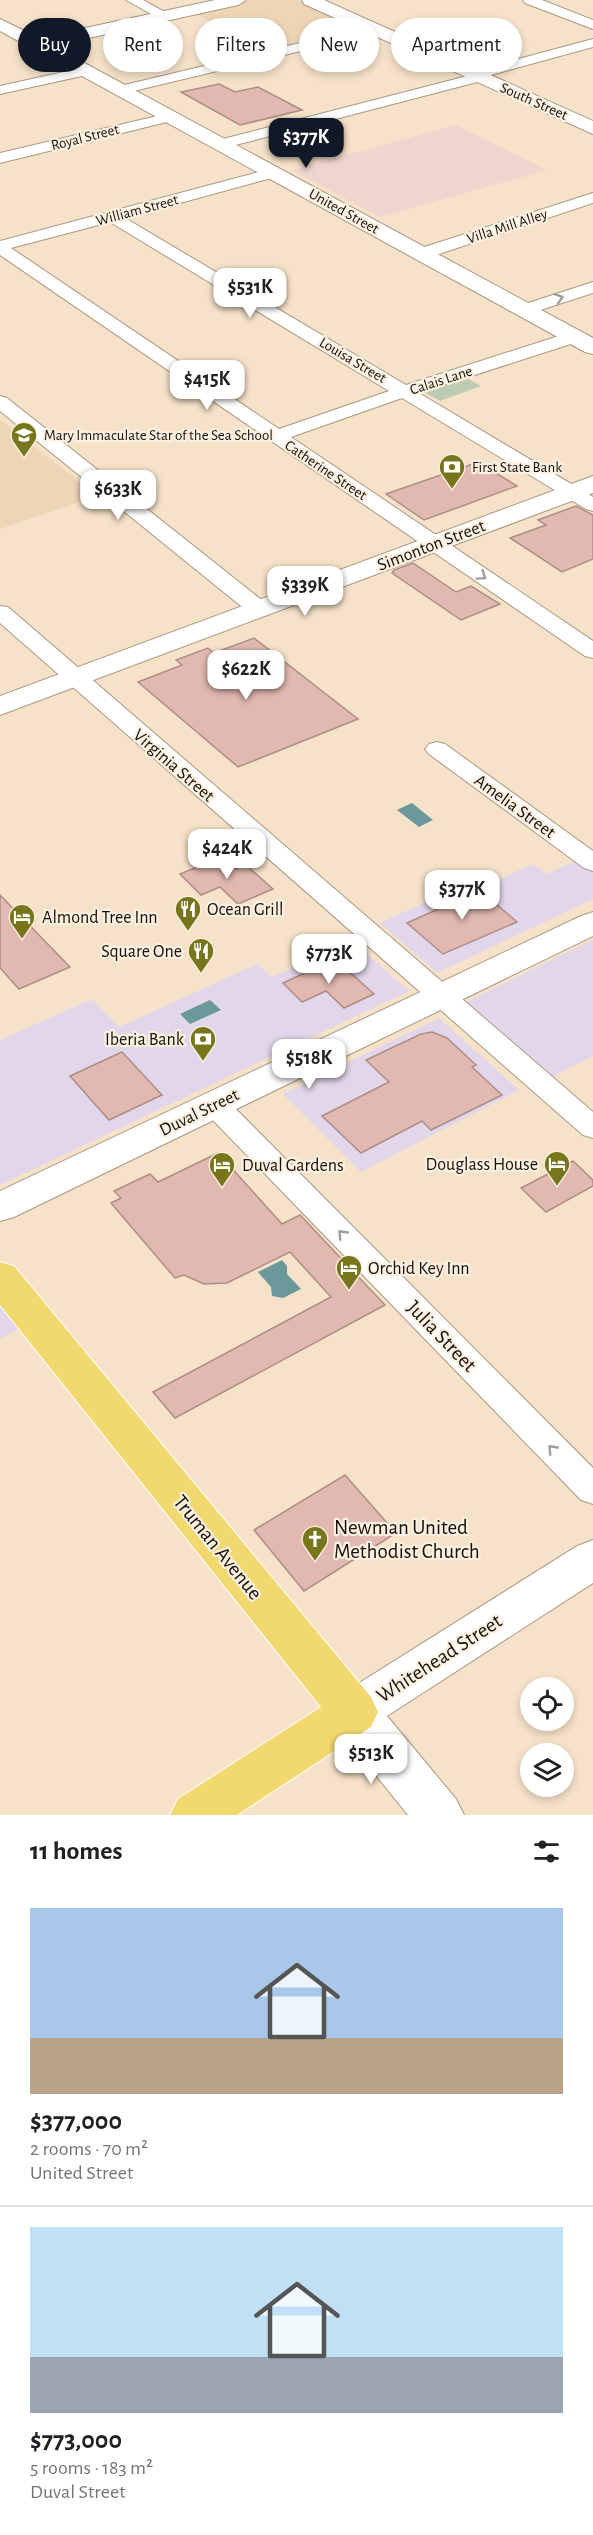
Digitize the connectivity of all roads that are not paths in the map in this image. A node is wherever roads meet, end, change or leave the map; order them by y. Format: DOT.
graph roads {
  1 [pos="133,0"];
  2 [pos="238,0"];
  3 [pos="310,0"];
  4 [pos="530,0"];
  5 [pos="165,16"];
  6 [pos="350,18"];
  7 [pos="0,24"];
  8 [pos="593,26"];
  9 [pos="379,31"];
  10 [pos="91,32"];
  11 [pos="18,34"];
  12 [pos="593,43"];
  13 [pos="299,47"];
  14 [pos="81,72"];
  15 [pos="88,72"];
  16 [pos="480,78"];
  17 [pos="0,90"];
  18 [pos="121,90"];
  19 [pos="170,117"];
  20 [pos="593,128"];
  21 [pos="220,144"];
  22 [pos="0,158"];
  23 [pos="274,173"];
  24 [pos="593,198"];
  25 [pos="113,216"];
  26 [pos="0,247"];
  27 [pos="421,254"];
  28 [pos="593,287"];
  29 [pos="525,310"];
  30 [pos="574,338"];
  31 [pos="593,347"];
  32 [pos="406,391"];
  33 [pos="0,402"];
  34 [pos="276,436"];
  35 [pos="586,493"];
  36 [pos="434,543"];
  37 [pos="260,610"];
  38 [pos="0,612"];
  39 [pos="593,651"];
  40 [pos="74,677"];
  41 [pos="0,706"];
  42 [pos="438,748"];
  43 [pos="593,863"];
  44 [pos="593,923"];
  45 [pos="441,997"];
  46 [pos="215,1105"];
  47 [pos="593,1128"];
  48 [pos="0,1207"];
  49 [pos="0,1277"];
  50 [pos="593,1490"];
  51 [pos="593,1559"];
  52 [pos="354,1712"];
  53 [pos="195,1815"];
  54 [pos="439,1815"];
  1 -- 5 [label="street"];
  2 -- 5 [label="street"];
  3 -- 6 [label="street, South Street"];
  4 -- 8 [label="street"];
  5 -- 10 [label="street"];
  7 -- 11 [label="street, United Street"];
  9 -- 16 [label="street, South Street"];
  12 -- 16 [label="street"];
  13 -- 18 [label="street"];
  14 -- 17 [label="street"];
  15 -- 18 [label="street, United Street"];
  16 -- 20 [label="street, South Street"];
  16 -- 21 [label="street"];
  18 -- 19 [label="street, United Street"];
  19 -- 21 [label="street, United Street"];
  19 -- 22 [label="street, Royal Street"];
  21 -- 23 [label="street, United Street"];
  23 -- 25 [label="street, William Street"];
  23 -- 27 [label="street, United Street"];
  24 -- 27 [label="street, Villa Mill Alley"];
  25 -- 26 [label="street, William Street"];
  25 -- 32 [label="street, Louisa Street"];
  26 -- 34 [label="street, Catherine Street"];
  27 -- 29 [label="street, United Street"];
  29 -- 28 [label="street, one-way"];
  29 -- 30 [label="street, United Street"];
  30 -- 31 [label="street, United Street"];
  30 -- 32 [label="street, Calais Lane"];
  32 -- 34 [label="street, Calais Lane"];
  32 -- 35 [label="street, Louisa Street"];
  33 -- 37 [label="street"];
  34 -- 36 [label="street, Catherine Street"];
  35 -- 36 [label="street, Simonton Street"];
  36 -- 37 [label="street, Simonton Street"];
  36 -- 39 [label="street, Catherine Street, one-way"];
  37 -- 40 [label="street, Simonton Street"];
  38 -- 40 [label="street, Virginia Street"];
  40 -- 41 [label="street, Simonton Street"];
  40 -- 45 [label="street, Virginia Street"];
  42 -- 43 [label="street, Amelia Street"];
  44 -- 45 [label="street, Duval Street"];
  45 -- 46 [label="street, Duval Street"];
  45 -- 47 [label="street, Virginia Street"];
  46 -- 48 [label="street, Duval Street"];
  50 -- 46 [label="street, Julia Street, one-way"];
  49 -- 52 [label="main road, Truman Avenue"];
  51 -- 52 [label="street, Whitehead Street"];
  52 -- 53 [label="main road, Whitehead Street"];
  52 -- 54 [label="street, Truman Avenue"];
}
